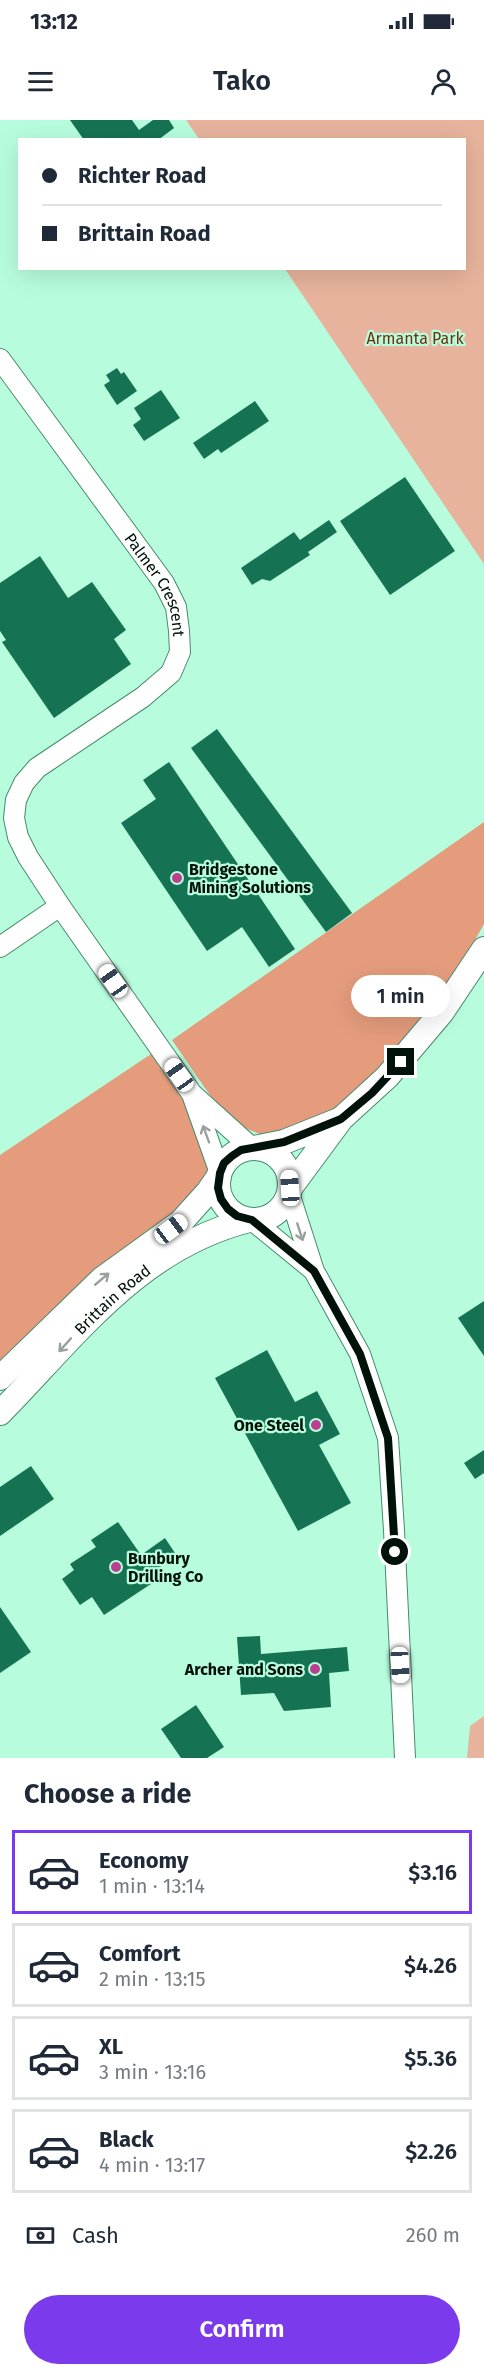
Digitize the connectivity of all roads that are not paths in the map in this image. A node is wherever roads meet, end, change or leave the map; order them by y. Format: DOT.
graph roads {
  1 [pos="0,359"];
  2 [pos="60,906"];
  3 [pos="0,947"];
  4 [pos="484,949"];
  5 [pos="192,1094"];
  6 [pos="341,1119"];
  7 [pos="253,1148"];
  8 [pos="219,1174"];
  9 [pos="289,1190"];
  10 [pos="250,1220"];
  11 [pos="314,1271"];
  12 [pos="0,1378"];
  13 [pos="0,1413"];
  14 [pos="405,1758"];
  1 -- 2 [label="street, Palmer Crescent"];
  2 -- 3 [label="street"];
  2 -- 5 [label="street, Palmer Crescent"];
  4 -- 6 [label="main road"];
  5 -- 7 [label="street"];
  8 -- 5 [label="street, one-way"];
  6 -- 7 [label="main road"];
  6 -- 9 [label="main road"];
  7 -- 8 [label="main road"];
  7 -- 9 [label="main road"];
  8 -- 10 [label="main road"];
  12 -- 8 [label="main road, Brittain Road, one-way"];
  9 -- 10 [label="main road"];
  9 -- 11 [label="street, one-way"];
  10 -- 11 [label="street"];
  10 -- 13 [label="main road, Brittain Road, one-way"];
  11 -- 14 [label="street"];
}
